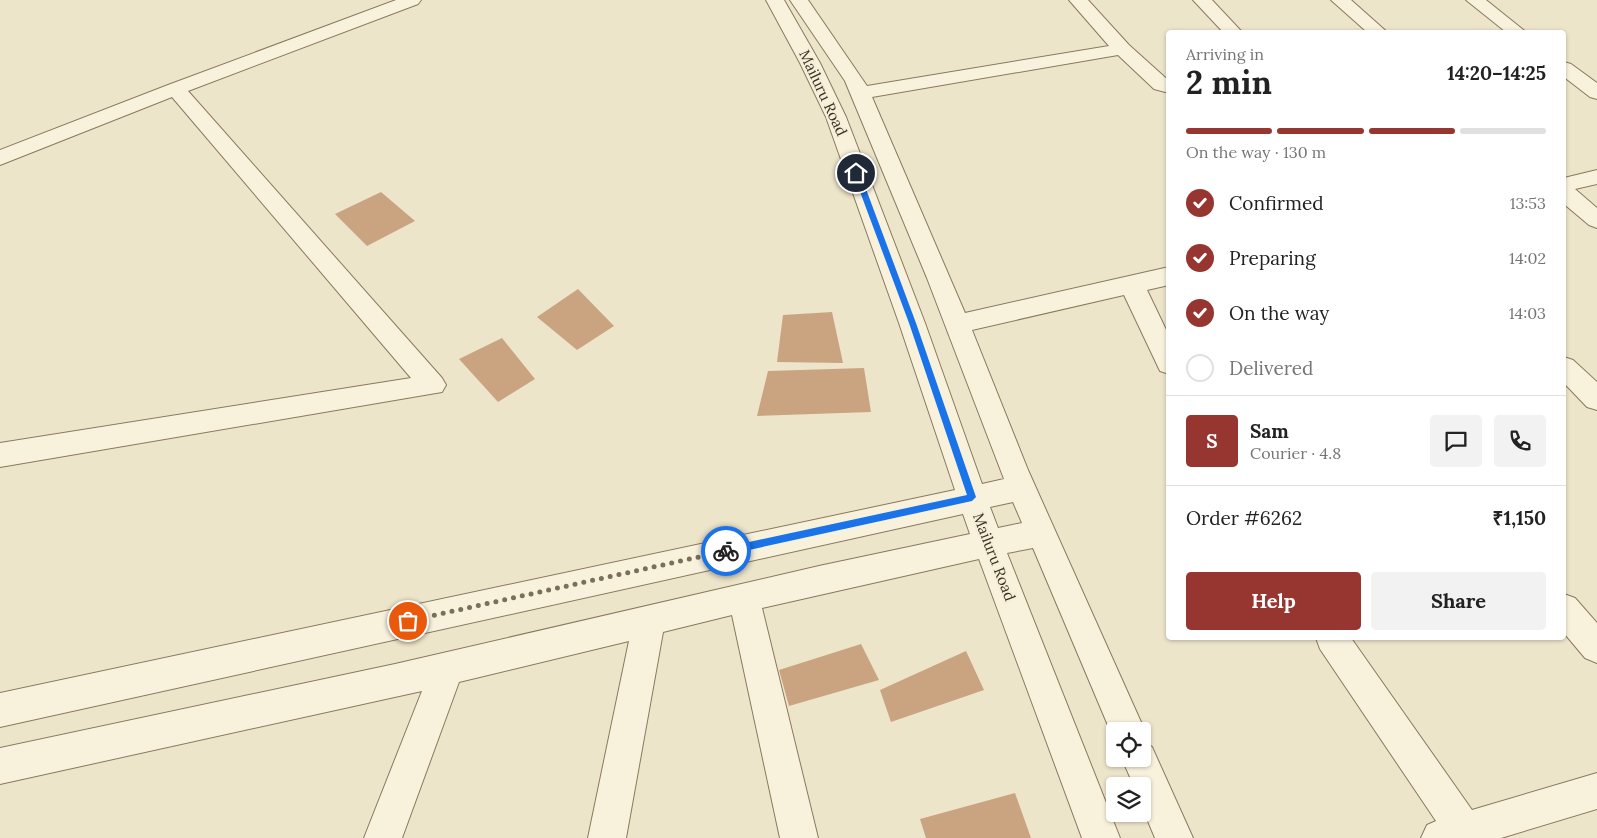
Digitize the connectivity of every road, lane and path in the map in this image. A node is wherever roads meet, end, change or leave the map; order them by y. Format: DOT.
graph roads {
  1 [pos="412,0"];
  2 [pos="775,0"];
  3 [pos="799,0"];
  4 [pos="1078,0"];
  5 [pos="1202,0"];
  6 [pos="1340,0"];
  7 [pos="1474,0"];
  8 [pos="1231,30"];
  9 [pos="1376,30"];
  10 [pos="1514,30"];
  11 [pos="1122,49"];
  12 [pos="1566,70"];
  13 [pos="1166,86"];
  14 [pos="174,89"];
  15 [pos="860,93"];
  16 [pos="1597,93"];
  17 [pos="0,158"];
  18 [pos="1597,177"];
  19 [pos="1566,185"];
  20 [pos="1566,194"];
  21 [pos="1597,220"];
  22 [pos="1166,277"];
  23 [pos="1132,285"];
  24 [pos="957,324"];
  25 [pos="1166,358"];
  26 [pos="1566,369"];
  27 [pos="1597,399"];
  28 [pos="0,455"];
  29 [pos="1022,488"];
  30 [pos="972,497"];
  31 [pos="1041,533"];
  32 [pos="988,543"];
  33 [pos="744,598"];
  34 [pos="1566,611"];
  35 [pos="649,621"];
  36 [pos="1333,640"];
  37 [pos="1597,647"];
  38 [pos="447,669"];
  39 [pos="0,710"];
  40 [pos="1124,722"];
  41 [pos="0,766"];
  42 [pos="1143,767"];
  43 [pos="1597,791"];
  44 [pos="1458,836"];
  45 [pos="383,838"];
  46 [pos="607,838"];
  47 [pos="799,838"];
  48 [pos="1101,838"];
  49 [pos="1174,838"];
  1 -- 14 [label="street"];
  2 -- 30 [label="street, Mailuru Road"];
  3 -- 15 [label="street"];
  4 -- 11 [label="street"];
  5 -- 8 [label="street"];
  6 -- 9 [label="street"];
  7 -- 10 [label="street"];
  11 -- 13 [label="street"];
  11 -- 15 [label="street"];
  12 -- 16 [label="street"];
  14 -- 17 [label="street"];
  14 -- 28 [label="street"];
  15 -- 24 [label="street"];
  18 -- 19 [label="street"];
  20 -- 21 [label="street"];
  22 -- 23 [label="street"];
  23 -- 24 [label="street"];
  23 -- 25 [label="street"];
  24 -- 29 [label="street"];
  26 -- 27 [label="street"];
  29 -- 30 [label="street"];
  29 -- 31 [label="street"];
  30 -- 32 [label="street, Mailuru Road"];
  30 -- 39 [label="street"];
  31 -- 32 [label="street"];
  31 -- 40 [label="street"];
  32 -- 33 [label="street"];
  32 -- 48 [label="street, Mailuru Road"];
  33 -- 35 [label="street"];
  33 -- 47 [label="street"];
  34 -- 37 [label="street"];
  35 -- 38 [label="street"];
  35 -- 46 [label="street"];
  36 -- 44 [label="street"];
  38 -- 41 [label="street"];
  38 -- 45 [label="street"];
  42 -- 49 [label="street"];
  43 -- 44 [label="street"];
}
